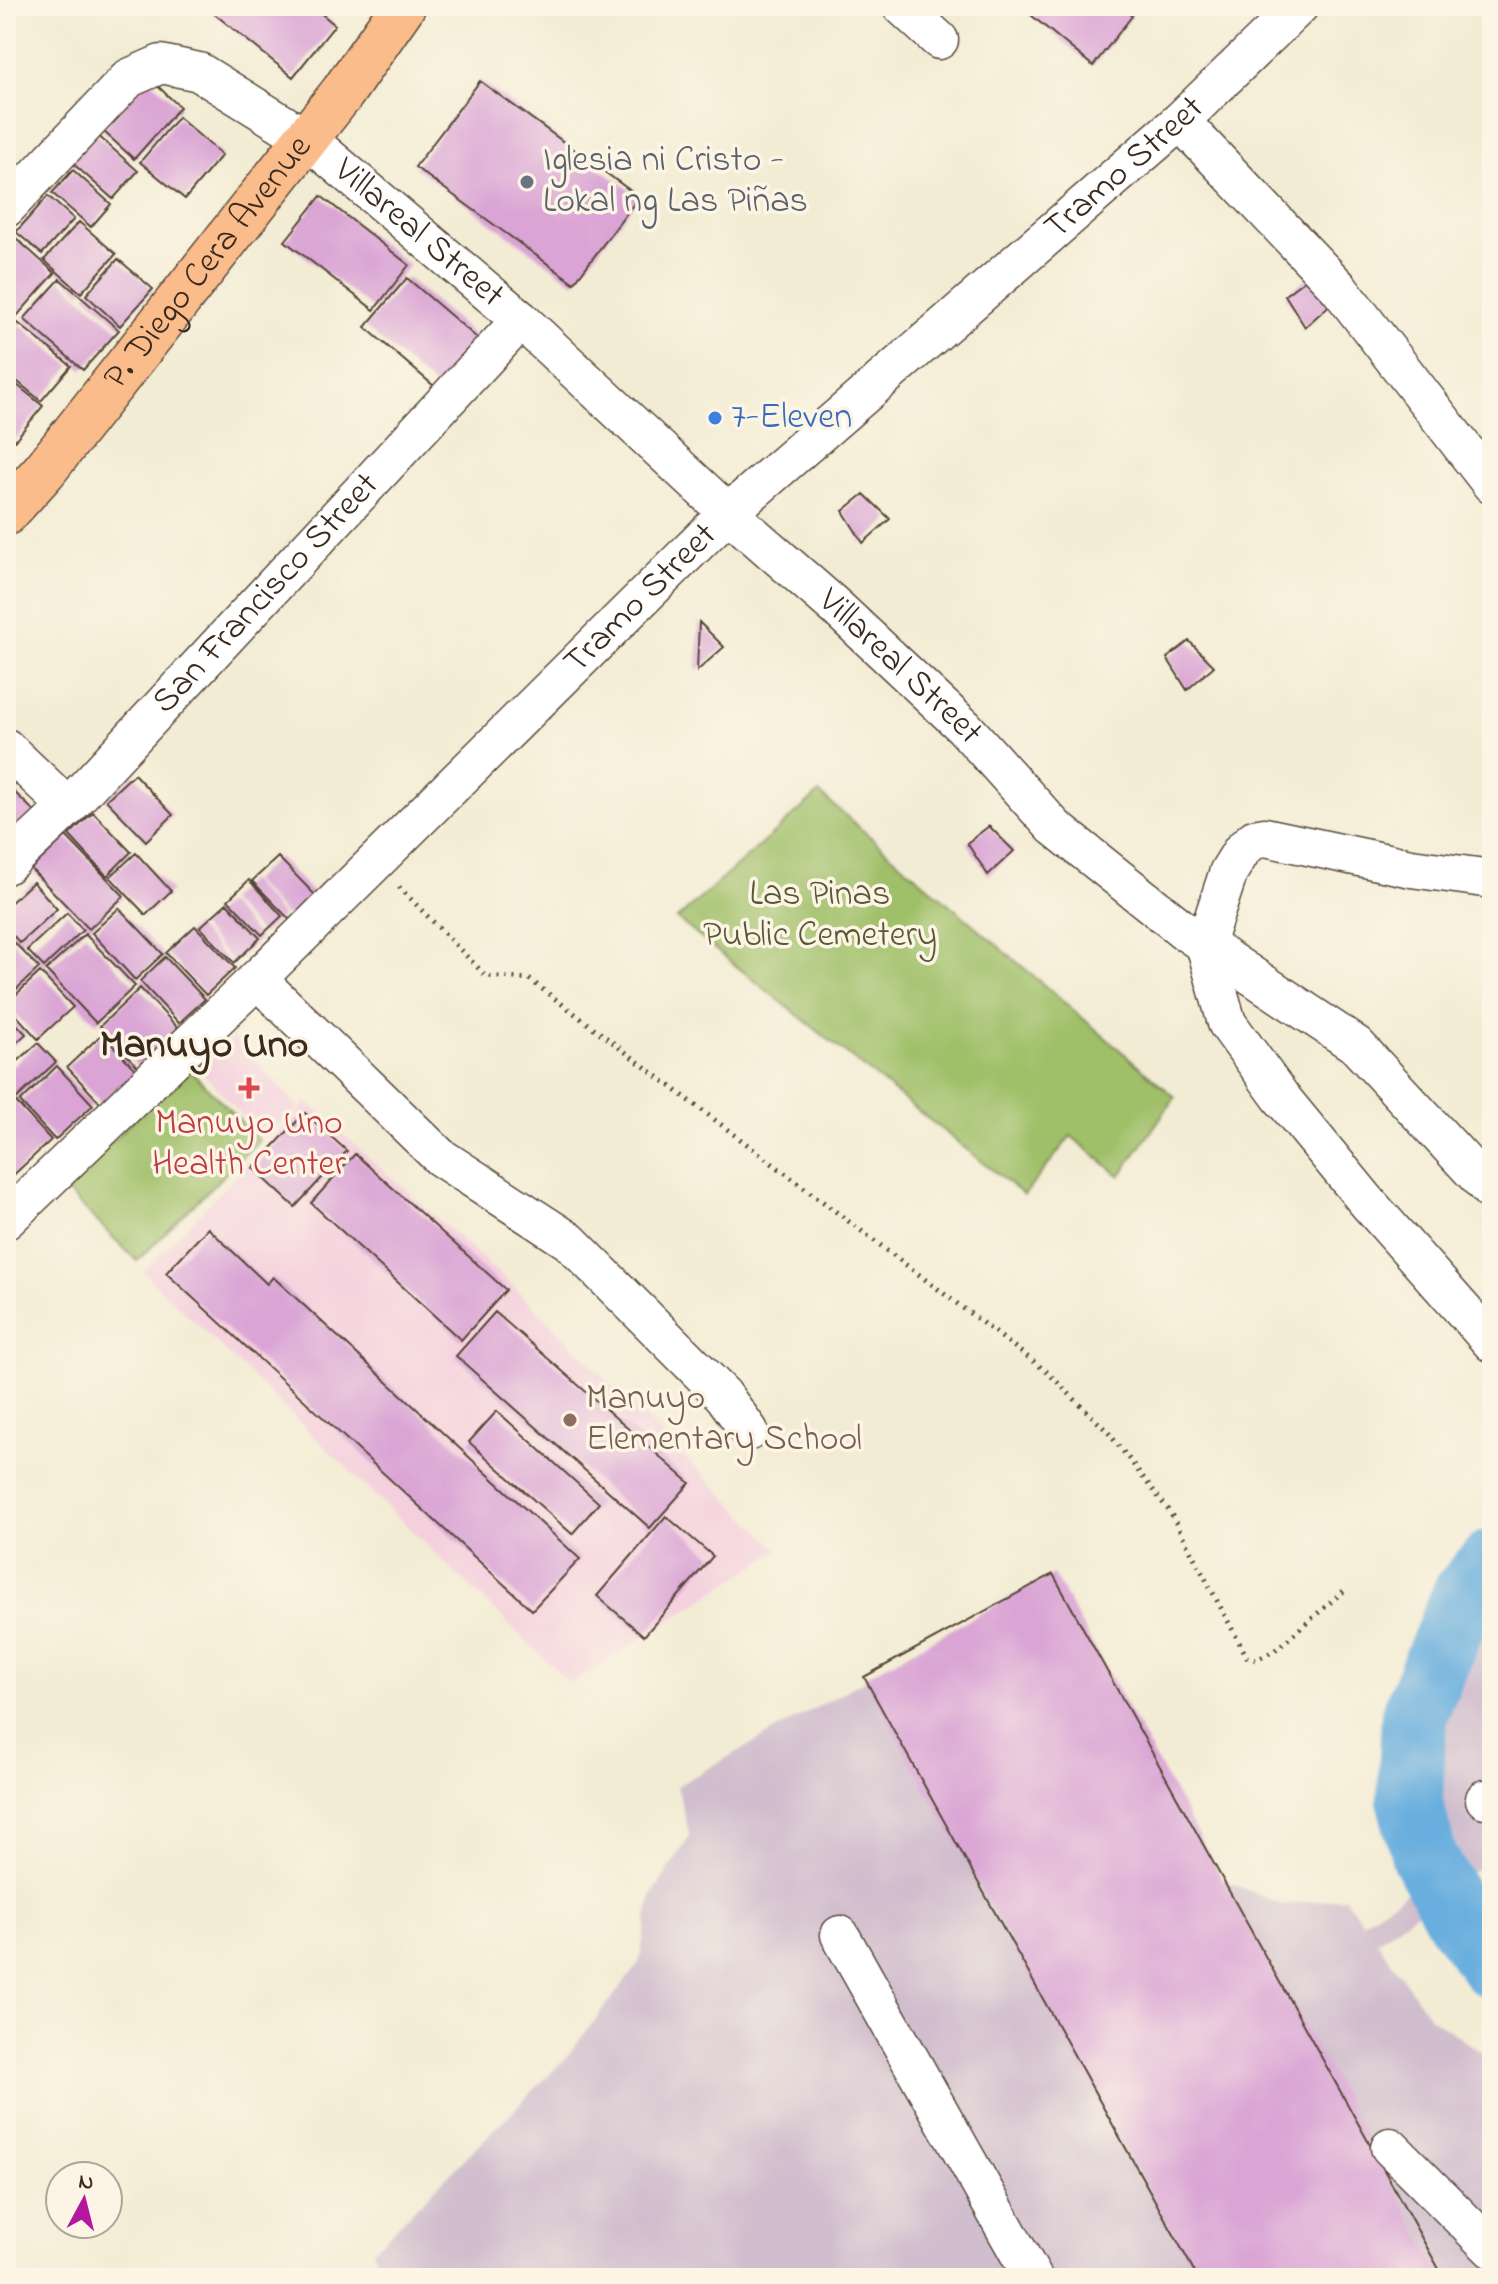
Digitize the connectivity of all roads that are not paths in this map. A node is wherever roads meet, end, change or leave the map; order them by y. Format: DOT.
graph roads {
  1 [pos="403,6"];
  2 [pos="902,6"];
  3 [pos="1299,6"];
  4 [pos="939,40"];
  5 [pos="1180,121"];
  6 [pos="307,139"];
  7 [pos="6,208"];
  8 [pos="521,320"];
  9 [pos="1492,485"];
  10 [pos="6,513"];
  11 [pos="728,513"];
  12 [pos="6,748"];
  13 [pos="68,807"];
  14 [pos="6,865"];
  15 [pos="1492,879"];
  16 [pos="1205,944"];
  17 [pos="257,979"];
  18 [pos="1492,1192"];
  19 [pos="6,1220"];
  20 [pos="1492,1343"];
  21 [pos="749,1431"];
  22 [pos="840,1935"];
  23 [pos="1390,2147"];
  24 [pos="1492,2249"];
  25 [pos="1033,2278"];
  1 -- 6 [label="main road, P. Diego Cera Avenue"];
  2 -- 4 [label="street"];
  3 -- 5 [label="street, Tramo Street"];
  5 -- 9 [label="street"];
  5 -- 11 [label="street, Tramo Street"];
  6 -- 7 [label="street, Villareal Street"];
  6 -- 8 [label="street, Villareal Street"];
  6 -- 10 [label="main road, P. Diego Cera Avenue"];
  8 -- 11 [label="street, Villareal Street"];
  8 -- 13 [label="street, San Francisco Street"];
  11 -- 16 [label="street, Villareal Street"];
  11 -- 17 [label="street, Tramo Street"];
  12 -- 13 [label="street"];
  13 -- 14 [label="street, San Francisco Street"];
  15 -- 16 [label="street"];
  16 -- 18 [label="street, Villareal Street"];
  16 -- 20 [label="street"];
  17 -- 19 [label="street, Tramo Street"];
  17 -- 21 [label="street"];
  22 -- 25 [label="street"];
  23 -- 24 [label="street"];
}
